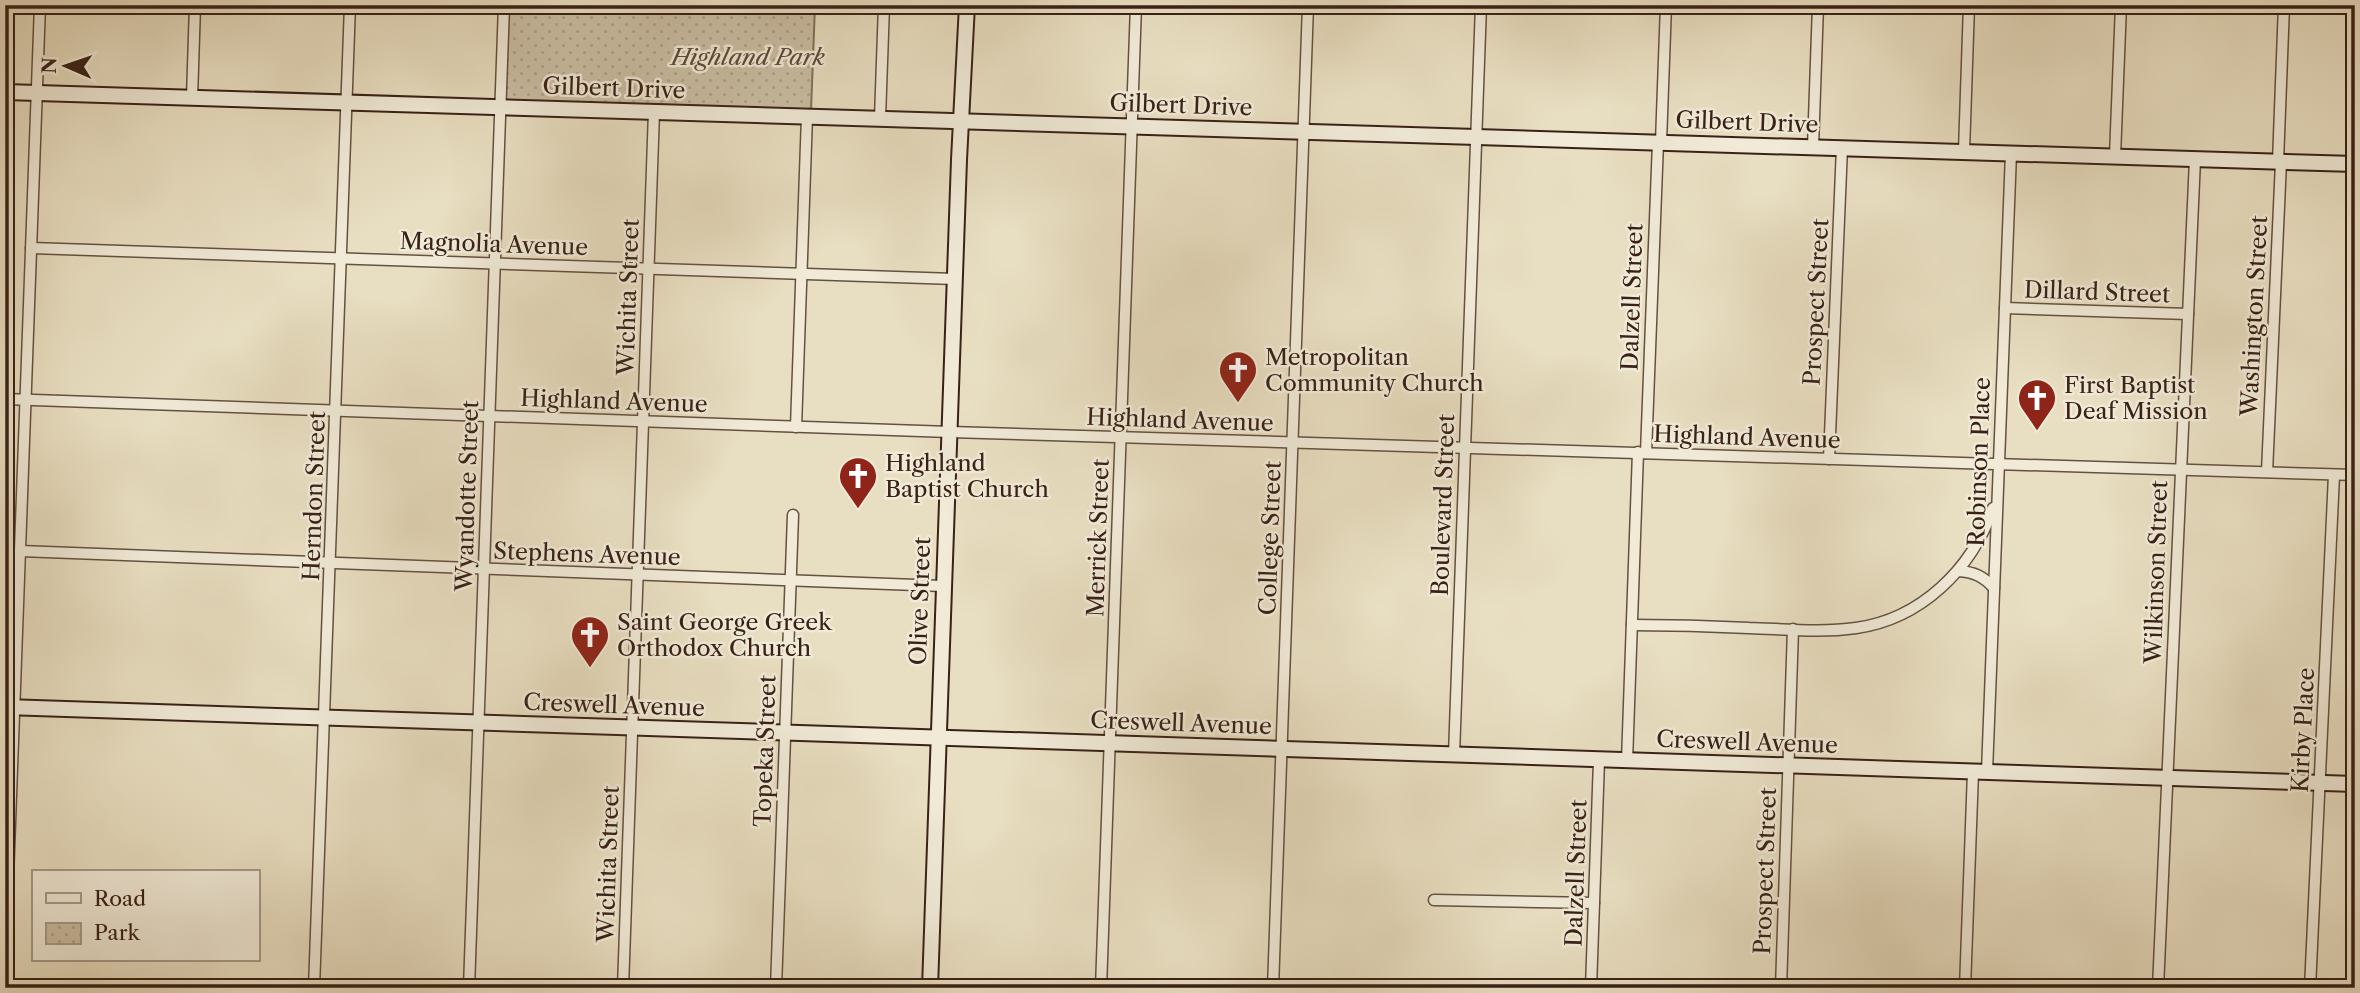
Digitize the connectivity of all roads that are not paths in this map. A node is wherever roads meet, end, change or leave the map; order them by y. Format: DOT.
graph roads {
  1 [pos="40,5"];
  2 [pos="195,5"];
  3 [pos="350,5"];
  4 [pos="503,5"];
  5 [pos="884,5"];
  6 [pos="967,5"];
  7 [pos="1136,5"];
  8 [pos="1308,5"];
  9 [pos="1480,5"];
  10 [pos="1666,5"];
  11 [pos="1818,5"];
  12 [pos="1969,5"];
  13 [pos="2121,5"];
  14 [pos="2284,5"];
  15 [pos="5,92"];
  16 [pos="37,93"];
  17 [pos="192,98"];
  18 [pos="347,102"];
  19 [pos="500,107"];
  20 [pos="654,112"];
  21 [pos="807,116"];
  22 [pos="880,118"];
  23 [pos="962,121"];
  24 [pos="1132,126"];
  25 [pos="1303,131"];
  26 [pos="1476,137"];
  27 [pos="1659,142"];
  28 [pos="1813,147"];
  29 [pos="1842,148"];
  30 [pos="1964,151"];
  31 [pos="2011,153"];
  32 [pos="2115,156"];
  33 [pos="2195,159"];
  34 [pos="2279,162"];
  35 [pos="2355,164"];
  36 [pos="32,248"];
  37 [pos="341,258"];
  38 [pos="494,263"];
  39 [pos="648,269"];
  40 [pos="802,273"];
  41 [pos="955,279"];
  42 [pos="2005,308"];
  43 [pos="2188,314"];
  44 [pos="5,399"];
  45 [pos="26,400"];
  46 [pos="336,411"];
  47 [pos="489,416"];
  48 [pos="643,422"];
  49 [pos="796,427"];
  50 [pos="950,432"];
  51 [pos="1121,438"];
  52 [pos="1293,442"];
  53 [pos="1464,447"];
  54 [pos="1642,453"];
  55 [pos="1829,459"];
  56 [pos="1999,464"];
  57 [pos="2180,470"];
  58 [pos="2267,472"];
  59 [pos="2334,475"];
  60 [pos="2355,475"];
  61 [pos="1997,496"];
  62 [pos="793,516"];
  63 [pos="20,551"];
  64 [pos="331,562"];
  65 [pos="484,570"];
  66 [pos="1958,571"];
  67 [pos="637,576"];
  68 [pos="791,581"];
  69 [pos="943,586"];
  70 [pos="1994,587"];
  71 [pos="1632,625"];
  72 [pos="1793,629"];
  73 [pos="10,707"];
  74 [pos="324,718"];
  75 [pos="479,723"];
  76 [pos="632,728"];
  77 [pos="785,734"];
  78 [pos="939,738"];
  79 [pos="1110,743"];
  80 [pos="1282,749"];
  81 [pos="1454,755"];
  82 [pos="1599,760"];
  83 [pos="1627,761"];
  84 [pos="1788,766"];
  85 [pos="1980,772"];
  86 [pos="2167,779"];
  87 [pos="2319,783"];
  88 [pos="2355,784"];
  89 [pos="1434,900"];
  90 [pos="1594,903"];
  91 [pos="5,959"];
  92 [pos="314,988"];
  93 [pos="470,988"];
  94 [pos="623,988"];
  95 [pos="776,988"];
  96 [pos="930,988"];
  97 [pos="1101,988"];
  98 [pos="1273,988"];
  99 [pos="1591,988"];
  100 [pos="1781,988"];
  101 [pos="1965,988"];
  102 [pos="2158,988"];
  103 [pos="2311,988"];
  1 -- 16 [label="street"];
  2 -- 17 [label="street"];
  3 -- 18 [label="street, Herndon Street"];
  4 -- 19 [label="street, Wyandotte Street"];
  5 -- 22 [label="street"];
  6 -- 23 [label="street, Olive Street"];
  7 -- 24 [label="street, Merrick Street"];
  8 -- 25 [label="street, College Street"];
  9 -- 26 [label="street, Boulevard Street"];
  10 -- 27 [label="street, Dalzell Street"];
  11 -- 28 [label="street"];
  12 -- 30 [label="street"];
  13 -- 32 [label="street"];
  14 -- 34 [label="street, Washington Street"];
  15 -- 16 [label="street, Gilbert Drive"];
  16 -- 17 [label="street, Gilbert Drive"];
  16 -- 36 [label="street"];
  17 -- 18 [label="street, Gilbert Drive"];
  18 -- 19 [label="street, Gilbert Drive"];
  18 -- 37 [label="street, Herndon Street"];
  19 -- 20 [label="street, Gilbert Drive"];
  19 -- 38 [label="street, Wyandotte Street"];
  20 -- 21 [label="street, Gilbert Drive"];
  20 -- 39 [label="street, Wichita Street"];
  21 -- 22 [label="street, Gilbert Drive"];
  21 -- 40 [label="street"];
  22 -- 23 [label="street, Gilbert Drive"];
  23 -- 24 [label="street, Gilbert Drive"];
  23 -- 41 [label="street, Olive Street"];
  24 -- 25 [label="street, Gilbert Drive"];
  24 -- 51 [label="street, Merrick Street"];
  25 -- 26 [label="street, Gilbert Drive"];
  25 -- 52 [label="street, College Street"];
  26 -- 27 [label="street, Gilbert Drive"];
  26 -- 53 [label="street, Boulevard Street"];
  27 -- 28 [label="street, Gilbert Drive"];
  27 -- 54 [label="street, Dalzell Street"];
  28 -- 29 [label="street, Gilbert Drive"];
  29 -- 30 [label="street, Gilbert Drive"];
  29 -- 55 [label="street, Prospect Street"];
  30 -- 31 [label="street, Gilbert Drive"];
  31 -- 32 [label="street, Gilbert Drive"];
  31 -- 42 [label="street, Robinson Place"];
  32 -- 33 [label="street, Gilbert Drive"];
  33 -- 34 [label="street, Gilbert Drive"];
  33 -- 43 [label="street, Wilkinson Street"];
  34 -- 35 [label="street, Gilbert Drive"];
  34 -- 58 [label="street, Washington Street"];
  36 -- 37 [label="street, Magnolia Avenue"];
  36 -- 45 [label="street"];
  37 -- 38 [label="street, Magnolia Avenue"];
  37 -- 46 [label="street, Herndon Street"];
  38 -- 39 [label="street, Magnolia Avenue"];
  38 -- 47 [label="street, Wyandotte Street"];
  39 -- 40 [label="street, Magnolia Avenue"];
  39 -- 48 [label="street, Wichita Street"];
  40 -- 41 [label="street, Magnolia Avenue"];
  40 -- 49 [label="street"];
  41 -- 50 [label="street, Olive Street"];
  42 -- 43 [label="street, Dillard Street"];
  42 -- 56 [label="street, Robinson Place"];
  43 -- 57 [label="street, Wilkinson Street"];
  44 -- 45 [label="street, Highland Avenue"];
  45 -- 46 [label="street, Highland Avenue"];
  45 -- 63 [label="street"];
  46 -- 47 [label="street, Highland Avenue"];
  46 -- 64 [label="street, Herndon Street"];
  47 -- 48 [label="street, Highland Avenue"];
  47 -- 65 [label="street, Wyandotte Street"];
  48 -- 49 [label="street, Highland Avenue"];
  48 -- 67 [label="street, Wichita Street"];
  49 -- 50 [label="street, Highland Avenue"];
  50 -- 51 [label="street, Highland Avenue"];
  50 -- 69 [label="street, Olive Street"];
  51 -- 52 [label="street, Highland Avenue"];
  51 -- 79 [label="street, Merrick Street"];
  52 -- 53 [label="street, Highland Avenue"];
  52 -- 80 [label="street, College Street"];
  53 -- 54 [label="street, Highland Avenue"];
  53 -- 81 [label="street, Boulevard Street"];
  54 -- 55 [label="street, Highland Avenue"];
  54 -- 71 [label="street, Dalzell Street"];
  55 -- 56 [label="street, Highland Avenue"];
  56 -- 57 [label="street, Highland Avenue"];
  56 -- 61 [label="street, Robinson Place"];
  57 -- 58 [label="street, Highland Avenue"];
  57 -- 86 [label="street, Wilkinson Street"];
  58 -- 59 [label="street, Highland Avenue"];
  59 -- 60 [label="street, Highland Avenue"];
  59 -- 87 [label="street, Kirby Place"];
  61 -- 66 [label="street"];
  61 -- 70 [label="street, Robinson Place"];
  62 -- 68 [label="street, Topeka Street"];
  63 -- 64 [label="street, Stephens Avenue"];
  63 -- 73 [label="street"];
  64 -- 65 [label="street, Stephens Avenue"];
  64 -- 74 [label="street, Herndon Street"];
  65 -- 67 [label="street, Stephens Avenue"];
  65 -- 75 [label="street, Wyandotte Street"];
  66 -- 70 [label="street"];
  66 -- 72 [label="street"];
  67 -- 68 [label="street, Stephens Avenue"];
  67 -- 76 [label="street, Wichita Street"];
  68 -- 69 [label="street, Stephens Avenue"];
  68 -- 77 [label="street, Topeka Street"];
  69 -- 78 [label="street, Olive Street"];
  70 -- 85 [label="street, Robinson Place"];
  71 -- 72 [label="street"];
  71 -- 83 [label="street, Dalzell Street"];
  72 -- 84 [label="street, Prospect Street"];
  73 -- 74 [label="street, Creswell Avenue"];
  73 -- 91 [label="street"];
  74 -- 75 [label="street, Creswell Avenue"];
  74 -- 92 [label="street, Herndon Street"];
  75 -- 76 [label="street, Creswell Avenue"];
  75 -- 93 [label="street, Wyandotte Street"];
  76 -- 77 [label="street, Creswell Avenue"];
  76 -- 94 [label="street, Wichita Street"];
  77 -- 78 [label="street, Creswell Avenue"];
  77 -- 95 [label="street, Topeka Street"];
  78 -- 79 [label="street, Creswell Avenue"];
  78 -- 96 [label="street, Olive Street"];
  79 -- 80 [label="street, Creswell Avenue"];
  79 -- 97 [label="street, Merrick Street"];
  80 -- 81 [label="street, Creswell Avenue"];
  80 -- 98 [label="street, College Street"];
  81 -- 82 [label="street, Creswell Avenue"];
  82 -- 83 [label="street, Creswell Avenue"];
  82 -- 90 [label="street, Dalzell Street"];
  83 -- 84 [label="street, Creswell Avenue"];
  84 -- 85 [label="street, Creswell Avenue"];
  84 -- 100 [label="street, Prospect Street"];
  85 -- 86 [label="street, Creswell Avenue"];
  85 -- 101 [label="street, Robinson Place"];
  86 -- 87 [label="street, Creswell Avenue"];
  86 -- 102 [label="street, Wilkinson Street"];
  87 -- 88 [label="street, Creswell Avenue"];
  87 -- 103 [label="street, Kirby Place"];
  89 -- 90 [label="street"];
  90 -- 99 [label="street, Dalzell Street"];
}
